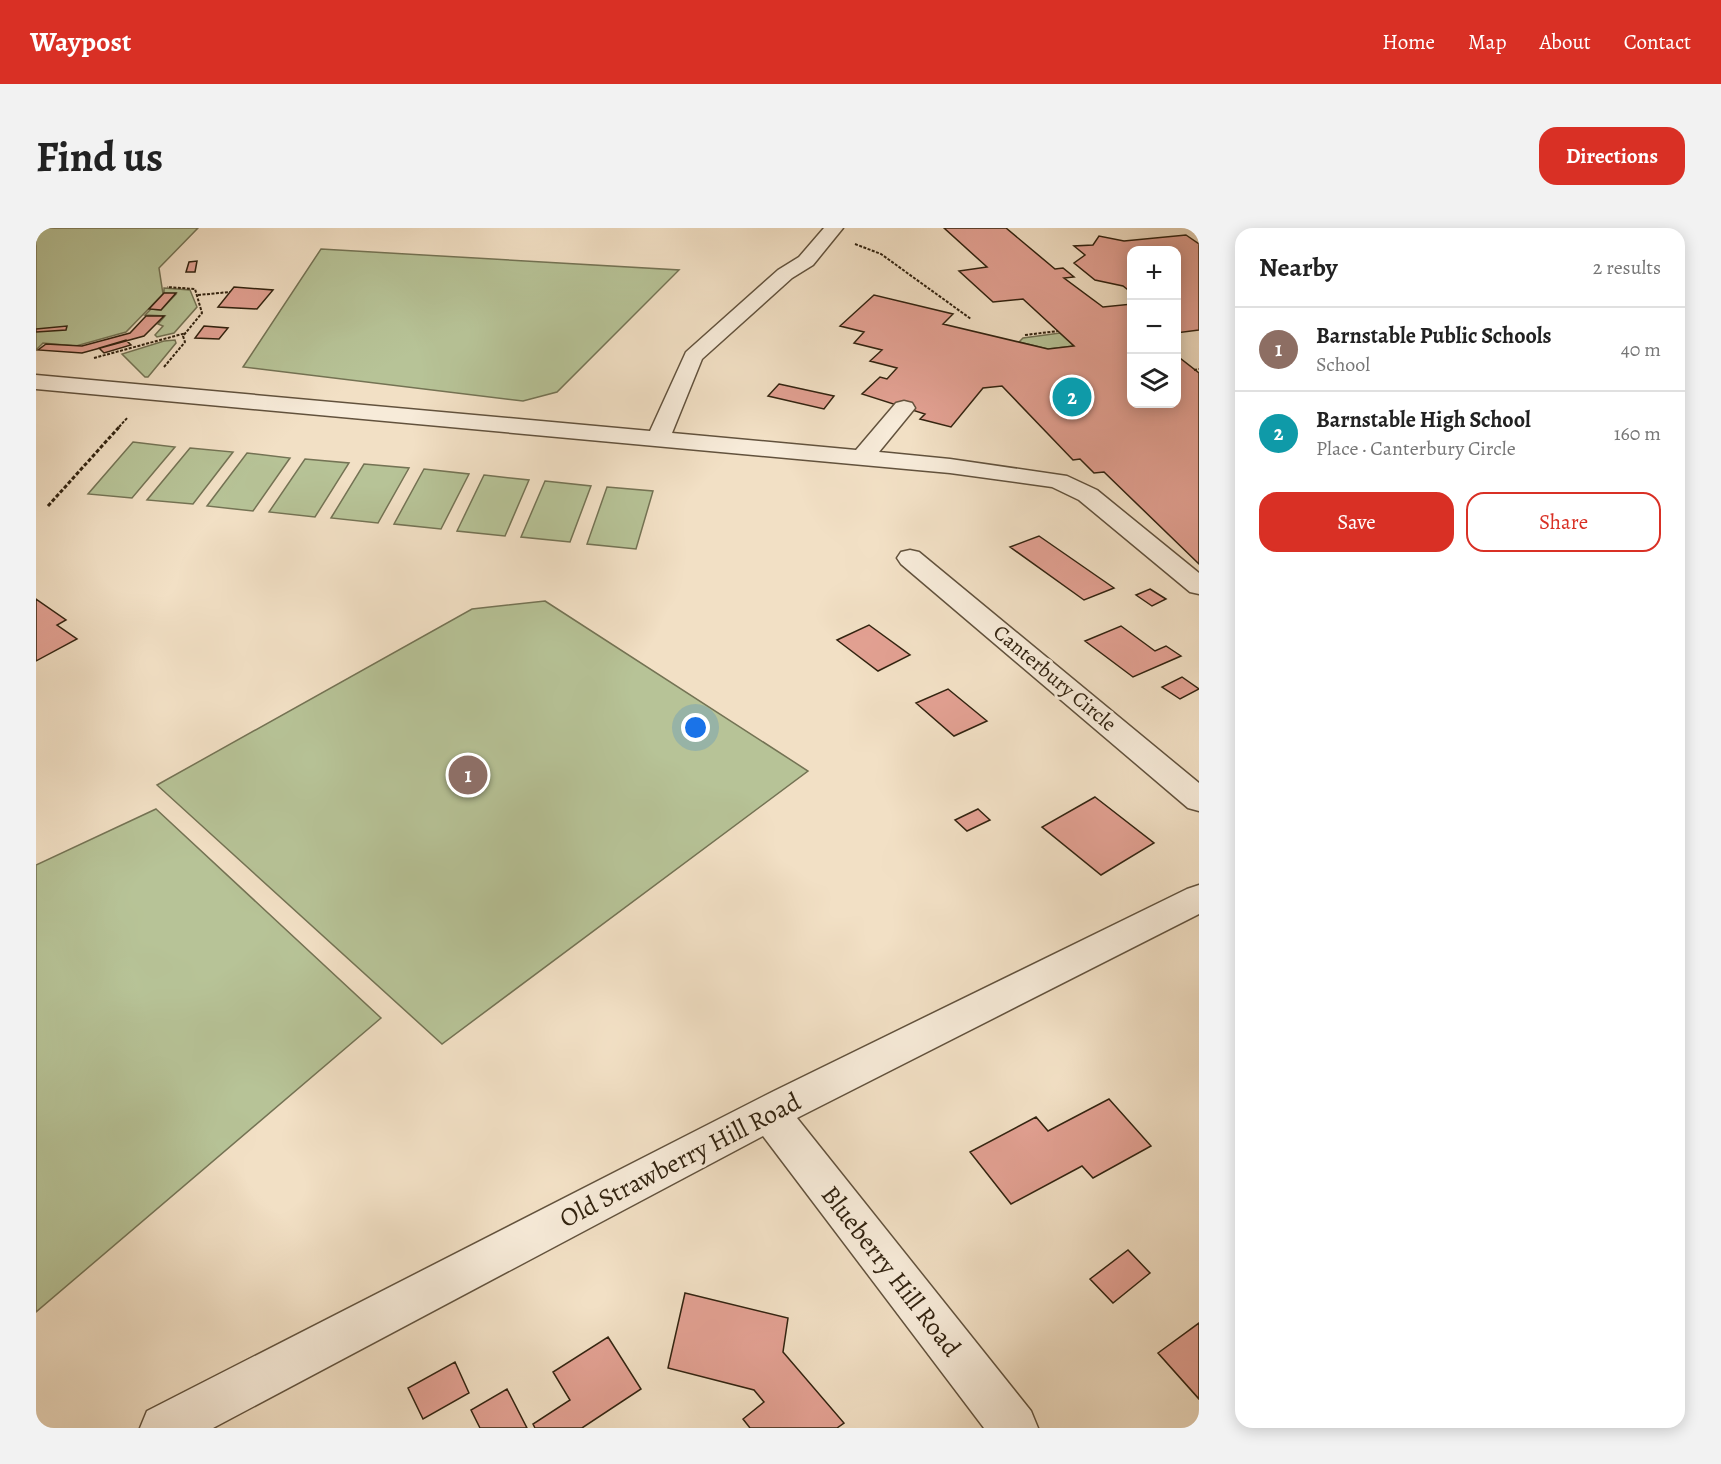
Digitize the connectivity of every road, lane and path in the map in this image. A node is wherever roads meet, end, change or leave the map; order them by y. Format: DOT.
graph roads {
  1 [pos="834,228"];
  2 [pos="852,243"];
  3 [pos="167,287"];
  4 [pos="230,292"];
  5 [pos="198,295"];
  6 [pos="972,319"];
  7 [pos="1058,331"];
  8 [pos="186,333"];
  9 [pos="1025,335"];
  10 [pos="88,360"];
  11 [pos="163,368"];
  12 [pos="1199,369"];
  13 [pos="1194,370"];
  14 [pos="36,382"];
  15 [pos="904,408"];
  16 [pos="131,412"];
  17 [pos="658,439"];
  18 [pos="861,459"];
  19 [pos="48,506"];
  20 [pos="910,558"];
  21 [pos="1199,586"];
  22 [pos="1199,800"];
  23 [pos="1199,898"];
  24 [pos="769,1113"];
  25 [pos="164,1428"];
  26 [pos="1014,1428"];
  1 -- 17 [label="street"];
  2 -- 6 [label="path"];
  3 -- 5 [label="path"];
  4 -- 5 [label="path"];
  5 -- 8 [label="path"];
  7 -- 9 [label="path"];
  8 -- 10 [label="path"];
  8 -- 11 [label="path"];
  12 -- 13 [label="path"];
  14 -- 17 [label="street"];
  15 -- 18 [label="street"];
  16 -- 19 [label="path"];
  17 -- 18 [label="street"];
  18 -- 21 [label="street"];
  20 -- 22 [label="street, Canterbury Circle"];
  23 -- 24 [label="street, Old Strawberry Hill Road"];
  24 -- 25 [label="street, Old Strawberry Hill Road"];
  24 -- 26 [label="street, Blueberry Hill Road"];
}
